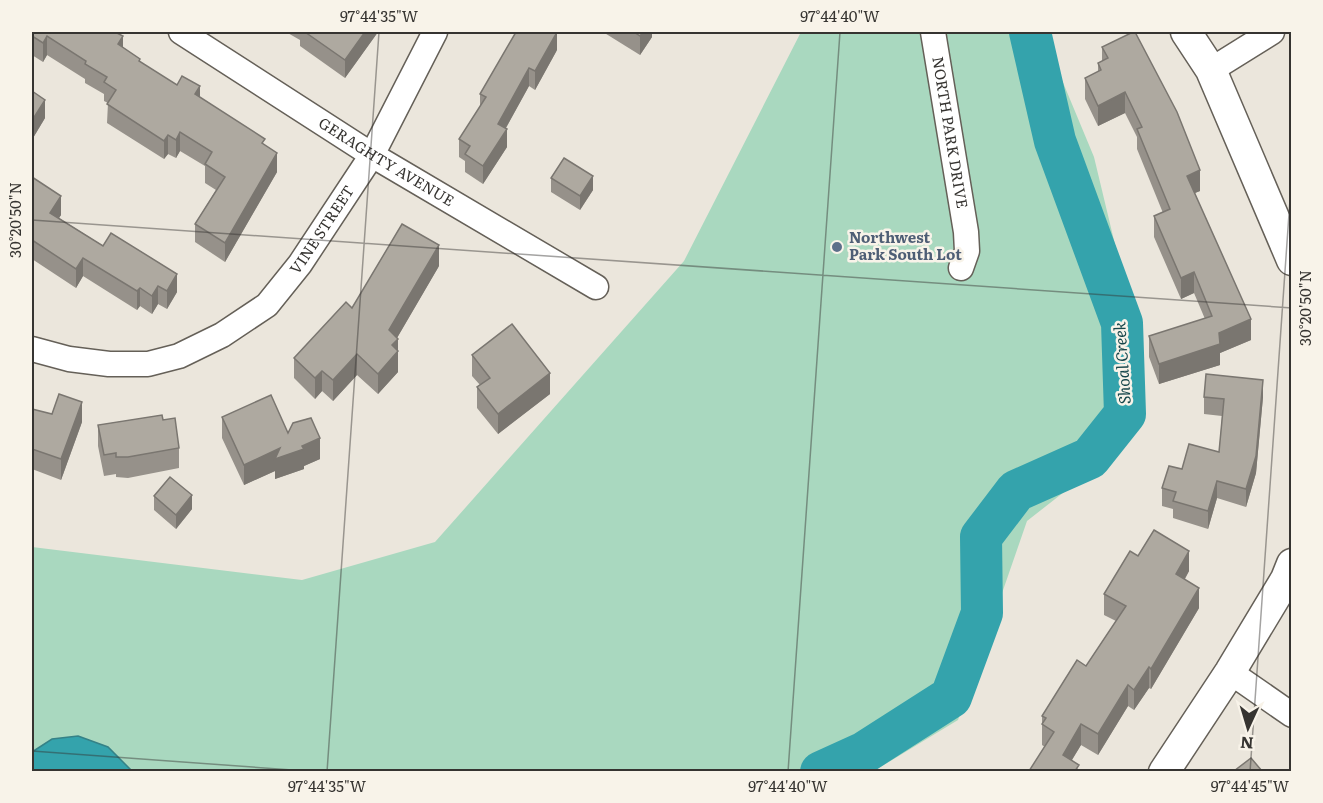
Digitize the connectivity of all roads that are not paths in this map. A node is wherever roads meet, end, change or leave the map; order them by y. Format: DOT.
graph roads {
  1 [pos="181,32"];
  2 [pos="435,32"];
  3 [pos="933,32"];
  4 [pos="1185,32"];
  5 [pos="1272,32"];
  6 [pos="1211,70"];
  7 [pos="372,155"];
  8 [pos="1292,260"];
  9 [pos="961,268"];
  10 [pos="596,287"];
  11 [pos="32,349"];
  12 [pos="1292,564"];
  13 [pos="1230,672"];
  14 [pos="1292,715"];
  15 [pos="1164,771"];
  1 -- 7 [label="street, GERAGHTY AVENUE"];
  2 -- 7 [label="street, VINE STREET"];
  3 -- 9 [label="street, NORTH PARK DRIVE"];
  4 -- 6 [label="street"];
  5 -- 6 [label="street"];
  6 -- 8 [label="street"];
  7 -- 10 [label="street, GERAGHTY AVENUE"];
  7 -- 11 [label="street, VINE STREET"];
  12 -- 13 [label="street"];
  13 -- 14 [label="street"];
  13 -- 15 [label="street"];
}
